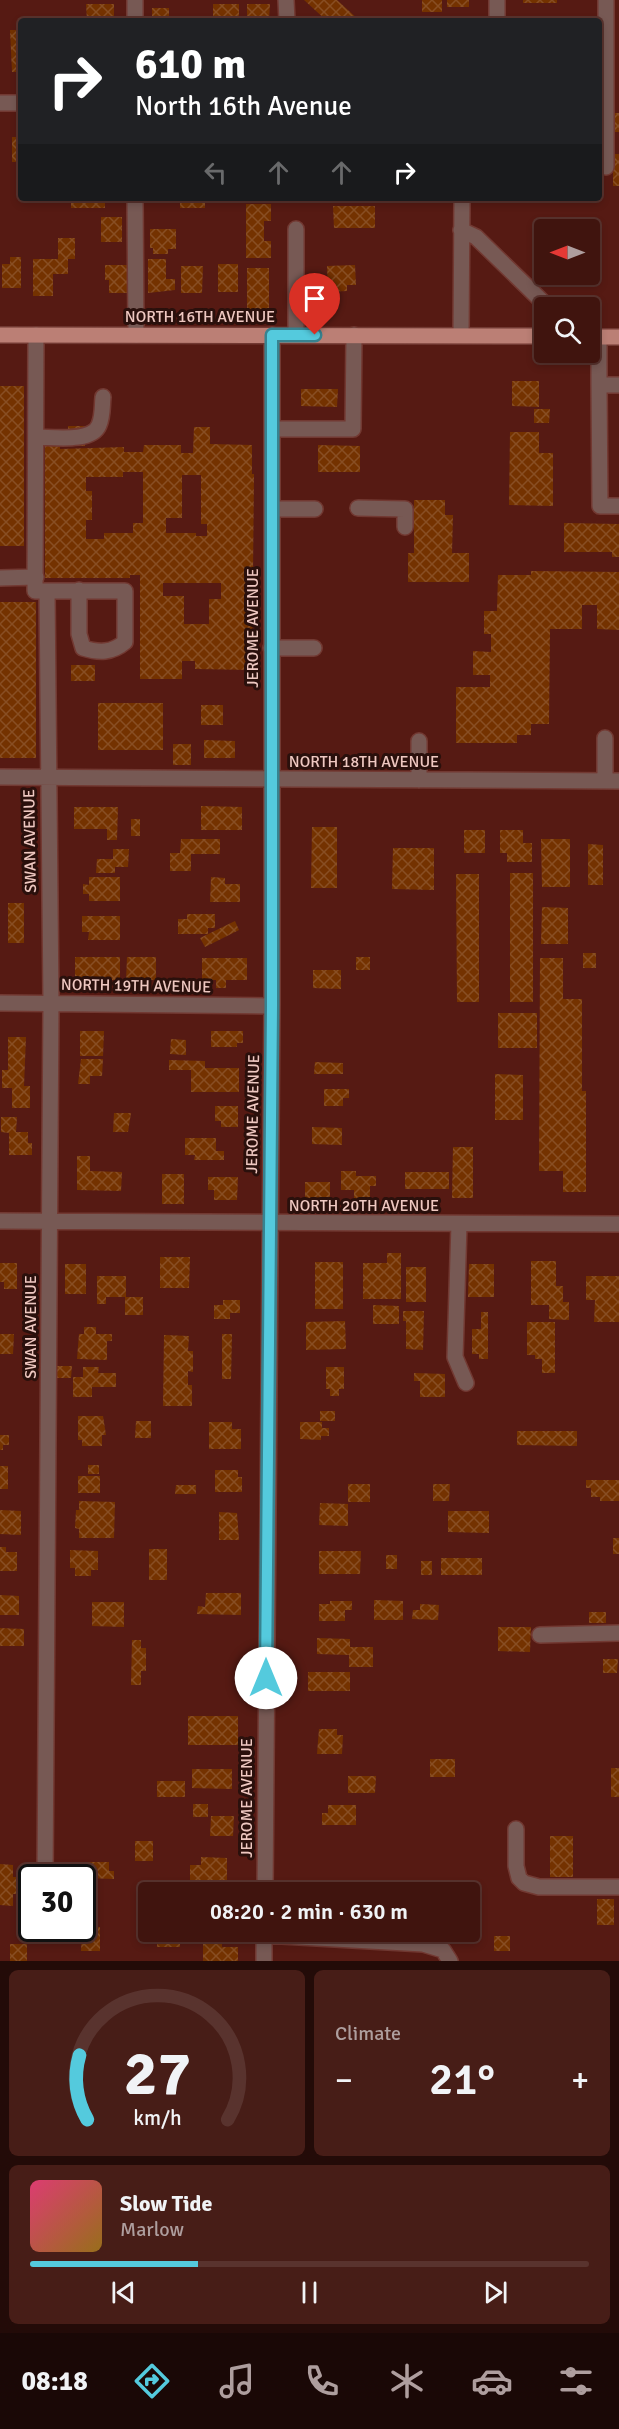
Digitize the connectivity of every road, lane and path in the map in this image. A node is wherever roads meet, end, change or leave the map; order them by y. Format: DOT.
graph roads {
  1 [pos="135,0"];
  2 [pos="286,0"];
  3 [pos="497,0"];
  4 [pos="606,0"];
  5 [pos="135,18"];
  6 [pos="286,18"];
  7 [pos="498,18"];
  8 [pos="0,103"];
  9 [pos="18,103"];
  10 [pos="606,167"];
  11 [pos="135,201"];
  12 [pos="462,201"];
  13 [pos="296,229"];
  14 [pos="461,230"];
  15 [pos="538,297"];
  16 [pos="0,335"];
  17 [pos="36,335"];
  18 [pos="136,335"];
  19 [pos="272,335"];
  20 [pos="296,335"];
  21 [pos="354,335"];
  22 [pos="461,335"];
  23 [pos="534,336"];
  24 [pos="600,337"];
  25 [pos="619,337"];
  26 [pos="597,363"];
  27 [pos="619,385"];
  28 [pos="599,386"];
  29 [pos="103,397"];
  30 [pos="272,429"];
  31 [pos="36,437"];
  32 [pos="619,506"];
  33 [pos="358,508"];
  34 [pos="272,509"];
  35 [pos="315,509"];
  36 [pos="405,527"];
  37 [pos="36,577"];
  38 [pos="0,578"];
  39 [pos="79,590"];
  40 [pos="47,591"];
  41 [pos="271,648"];
  42 [pos="314,648"];
  43 [pos="605,738"];
  44 [pos="419,741"];
  45 [pos="47,776"];
  46 [pos="0,777"];
  47 [pos="271,780"];
  48 [pos="419,780"];
  49 [pos="612,781"];
  50 [pos="0,1003"];
  51 [pos="51,1003"];
  52 [pos="272,1006"];
  53 [pos="0,1221"];
  54 [pos="50,1221"];
  55 [pos="270,1223"];
  56 [pos="459,1224"];
  57 [pos="619,1224"];
  58 [pos="466,1383"];
  59 [pos="619,1632"];
  60 [pos="540,1635"];
  61 [pos="516,1830"];
  62 [pos="45,1864"];
  63 [pos="265,1882"];
  64 [pos="619,1887"];
  65 [pos="264,1942"];
  66 [pos="391,1942"];
  67 [pos="264,1961"];
  68 [pos="450,1961"];
  1 -- 5 [label="street"];
  2 -- 6 [label="street"];
  3 -- 7 [label="street"];
  4 -- 10 [label="street"];
  8 -- 9 [label="street"];
  11 -- 18 [label="street"];
  12 -- 14 [label="street"];
  13 -- 20 [label="street"];
  14 -- 15 [label="street"];
  14 -- 22 [label="street"];
  16 -- 17 [label="main road, NORTH 16TH AVENUE"];
  17 -- 18 [label="main road, NORTH 16TH AVENUE"];
  17 -- 31 [label="street"];
  18 -- 19 [label="main road, NORTH 16TH AVENUE"];
  19 -- 20 [label="main road, NORTH 16TH AVENUE"];
  19 -- 30 [label="street, JEROME AVENUE"];
  20 -- 21 [label="main road, NORTH 16TH AVENUE"];
  21 -- 22 [label="main road, NORTH 16TH AVENUE"];
  21 -- 30 [label="street"];
  22 -- 23 [label="main road, NORTH 16TH AVENUE"];
  24 -- 25 [label="main road"];
  26 -- 28 [label="street"];
  27 -- 28 [label="street"];
  28 -- 32 [label="street"];
  29 -- 31 [label="street"];
  30 -- 34 [label="street, JEROME AVENUE"];
  31 -- 37 [label="street"];
  33 -- 36 [label="street"];
  34 -- 35 [label="street"];
  34 -- 41 [label="street, JEROME AVENUE"];
  37 -- 38 [label="street"];
  37 -- 40 [label="street"];
  39 -- 39 [label="street"];
  39 -- 40 [label="street"];
  40 -- 45 [label="street, SWAN AVENUE"];
  41 -- 42 [label="street"];
  41 -- 47 [label="street, JEROME AVENUE"];
  43 -- 49 [label="street"];
  44 -- 48 [label="street"];
  45 -- 46 [label="street, NORTH 18TH AVENUE"];
  45 -- 47 [label="street, NORTH 18TH AVENUE"];
  45 -- 51 [label="street, SWAN AVENUE"];
  47 -- 48 [label="street, NORTH 18TH AVENUE"];
  47 -- 52 [label="street, JEROME AVENUE"];
  48 -- 49 [label="street, NORTH 18TH AVENUE"];
  50 -- 51 [label="street, NORTH 19TH AVENUE"];
  51 -- 52 [label="street, NORTH 19TH AVENUE"];
  51 -- 54 [label="street, SWAN AVENUE"];
  52 -- 55 [label="street, JEROME AVENUE"];
  53 -- 54 [label="street, NORTH 20TH AVENUE"];
  54 -- 55 [label="street, NORTH 20TH AVENUE"];
  54 -- 62 [label="street, SWAN AVENUE"];
  55 -- 56 [label="street, NORTH 20TH AVENUE"];
  55 -- 63 [label="street, JEROME AVENUE"];
  56 -- 57 [label="street, NORTH 20TH AVENUE"];
  56 -- 58 [label="street"];
  59 -- 60 [label="street"];
  61 -- 64 [label="street"];
  65 -- 67 [label="street"];
  66 -- 68 [label="street"];
}
